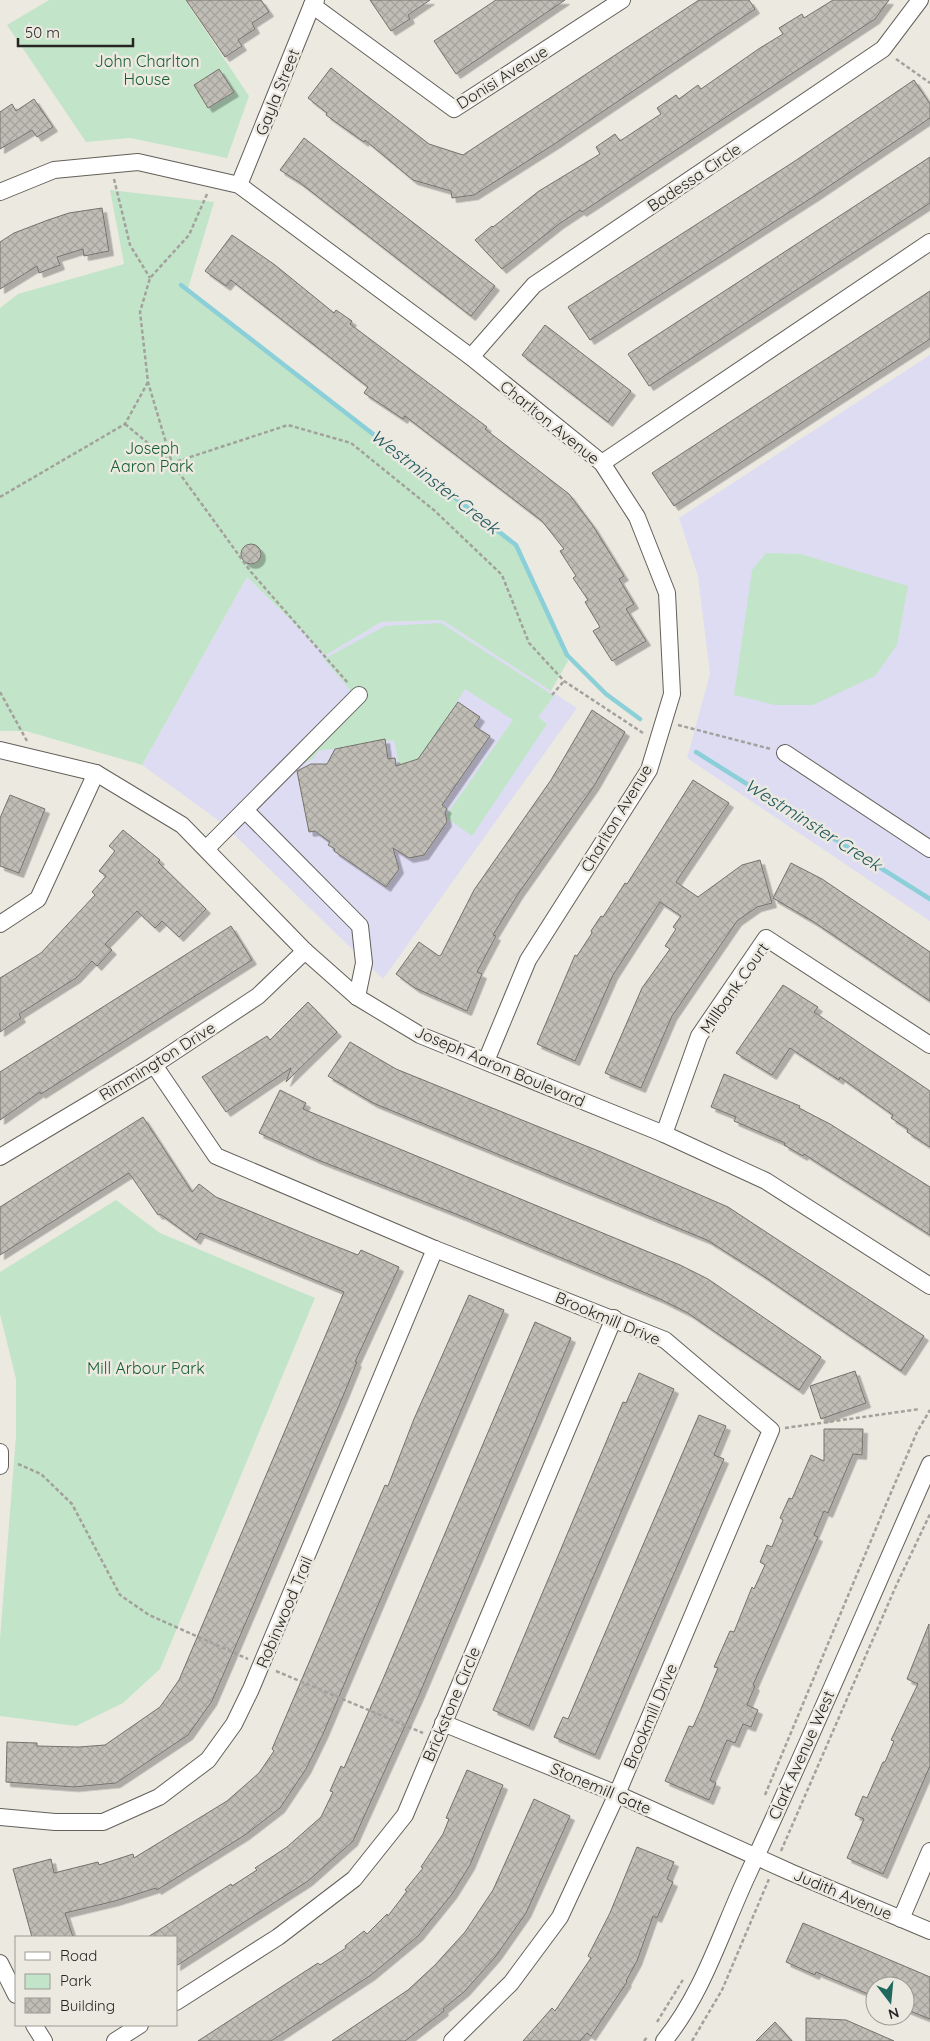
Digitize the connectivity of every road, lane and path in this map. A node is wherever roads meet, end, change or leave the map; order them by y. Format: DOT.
graph roads {
  1 [pos="622,0"];
  2 [pos="920,0"];
  3 [pos="314,3"];
  4 [pos="883,49"];
  5 [pos="930,83"];
  6 [pos="111,165"];
  7 [pos="214,179"];
  8 [pos="239,184"];
  9 [pos="0,192"];
  10 [pos="930,242"];
  11 [pos="150,278"];
  12 [pos="471,357"];
  13 [pos="148,382"];
  14 [pos="125,424"];
  15 [pos="172,463"];
  16 [pos="602,463"];
  17 [pos="0,497"];
  18 [pos="564,680"];
  19 [pos="0,692"];
  20 [pos="359,695"];
  21 [pos="552,695"];
  22 [pos="664,721"];
  23 [pos="657,742"];
  24 [pos="0,750"];
  25 [pos="785,753"];
  26 [pos="36,758"];
  27 [pos="96,773"];
  28 [pos="245,810"];
  29 [pos="207,848"];
  30 [pos="930,849"];
  31 [pos="0,924"];
  32 [pos="305,951"];
  33 [pos="357,997"];
  34 [pos="930,1045"];
  35 [pos="486,1061"];
  36 [pos="154,1065"];
  37 [pos="664,1134"];
  38 [pos="0,1157"];
  39 [pos="435,1249"];
  40 [pos="930,1286"];
  41 [pos="614,1318"];
  42 [pos="920,1409"];
  43 [pos="930,1410"];
  44 [pos="771,1430"];
  45 [pos="0,1452"];
  46 [pos="18,1464"];
  47 [pos="930,1464"];
  48 [pos="0,1466"];
  49 [pos="930,1514"];
  50 [pos="262,1664"];
  51 [pos="443,1724"];
  52 [pos="436,1739"];
  53 [pos="618,1794"];
  54 [pos="765,1795"];
  55 [pos="0,1816"];
  56 [pos="782,1847"];
  57 [pos="930,1851"];
  58 [pos="756,1856"];
  59 [pos="767,1883"];
  60 [pos="901,1919"];
  61 [pos="930,1931"];
  62 [pos="0,1963"];
  63 [pos="686,1975"];
  64 [pos="15,1993"];
  65 [pos="178,2001"];
  66 [pos="35,2026"];
  67 [pos="138,2026"];
  68 [pos="653,2028"];
  69 [pos="656,2038"];
  70 [pos="44,2041"];
  71 [pos="115,2041"];
  72 [pos="452,2041"];
  73 [pos="644,2041"];
  74 [pos="692,2041"];
  1 -- 3 [label="street, Donisi Avenue"];
  2 -- 4 [label="street, Badessa Circle"];
  3 -- 8 [label="street, Gayla Street"];
  4 -- 5 [label="path"];
  4 -- 12 [label="street, Badessa Circle"];
  6 -- 7 [label="street, Charlton Avenue"];
  6 -- 9 [label="street, Charlton Avenue"];
  6 -- 11 [label="path"];
  7 -- 8 [label="street, Charlton Avenue"];
  7 -- 11 [label="path"];
  8 -- 12 [label="street, Charlton Avenue"];
  10 -- 16 [label="street"];
  11 -- 13 [label="path"];
  12 -- 16 [label="street, Charlton Avenue"];
  13 -- 14 [label="path"];
  13 -- 15 [label="path"];
  14 -- 15 [label="path"];
  14 -- 17 [label="path"];
  15 -- 18 [label="path"];
  15 -- 20 [label="path"];
  16 -- 22 [label="street, Charlton Avenue"];
  18 -- 21 [label="path"];
  18 -- 23 [label="path"];
  19 -- 26 [label="path"];
  20 -- 28 [label="street"];
  22 -- 23 [label="street, Charlton Avenue"];
  22 -- 25 [label="path"];
  23 -- 35 [label="street, Charlton Avenue"];
  24 -- 26 [label="street, Joseph Aaron Boulevard"];
  25 -- 30 [label="street"];
  26 -- 27 [label="street, Joseph Aaron Boulevard"];
  27 -- 29 [label="street, Joseph Aaron Boulevard"];
  27 -- 31 [label="street"];
  28 -- 29 [label="street"];
  28 -- 33 [label="street"];
  29 -- 32 [label="street, Joseph Aaron Boulevard"];
  32 -- 33 [label="street, Joseph Aaron Boulevard"];
  32 -- 36 [label="street, Rimmington Drive"];
  33 -- 35 [label="street, Joseph Aaron Boulevard"];
  34 -- 37 [label="street, Millbank Court"];
  35 -- 37 [label="street, Joseph Aaron Boulevard"];
  36 -- 38 [label="street, Rimmington Drive"];
  36 -- 39 [label="street, Brookmill Drive"];
  37 -- 40 [label="street, Joseph Aaron Boulevard"];
  39 -- 41 [label="street, Brookmill Drive"];
  39 -- 50 [label="street, Robinwood Trail"];
  41 -- 44 [label="street, Brookmill Drive"];
  41 -- 51 [label="street, Brickstone Circle"];
  42 -- 44 [label="path"];
  43 -- 54 [label="path, Clark Avenue West"];
  44 -- 53 [label="street, Brookmill Drive"];
  45 -- 48 [label="street"];
  46 -- 50 [label="path"];
  47 -- 58 [label="street, Clark Avenue West"];
  49 -- 56 [label="path, Clark Avenue West"];
  50 -- 52 [label="path"];
  50 -- 55 [label="street, Robinwood Trail"];
  51 -- 52 [label="street, Brickstone Circle"];
  51 -- 53 [label="street, Stonemill Gate"];
  52 -- 65 [label="street, Brickstone Circle"];
  53 -- 58 [label="street, Stonemill Gate"];
  53 -- 72 [label="street"];
  57 -- 60 [label="street"];
  58 -- 60 [label="street, Judith Avenue"];
  58 -- 69 [label="street, Clark Avenue West"];
  59 -- 74 [label="path"];
  60 -- 61 [label="street, Judith Avenue"];
  62 -- 64 [label="street"];
  63 -- 68 [label="path"];
  66 -- 70 [label="street"];
  67 -- 71 [label="street"];
  69 -- 73 [label="path"];
}
